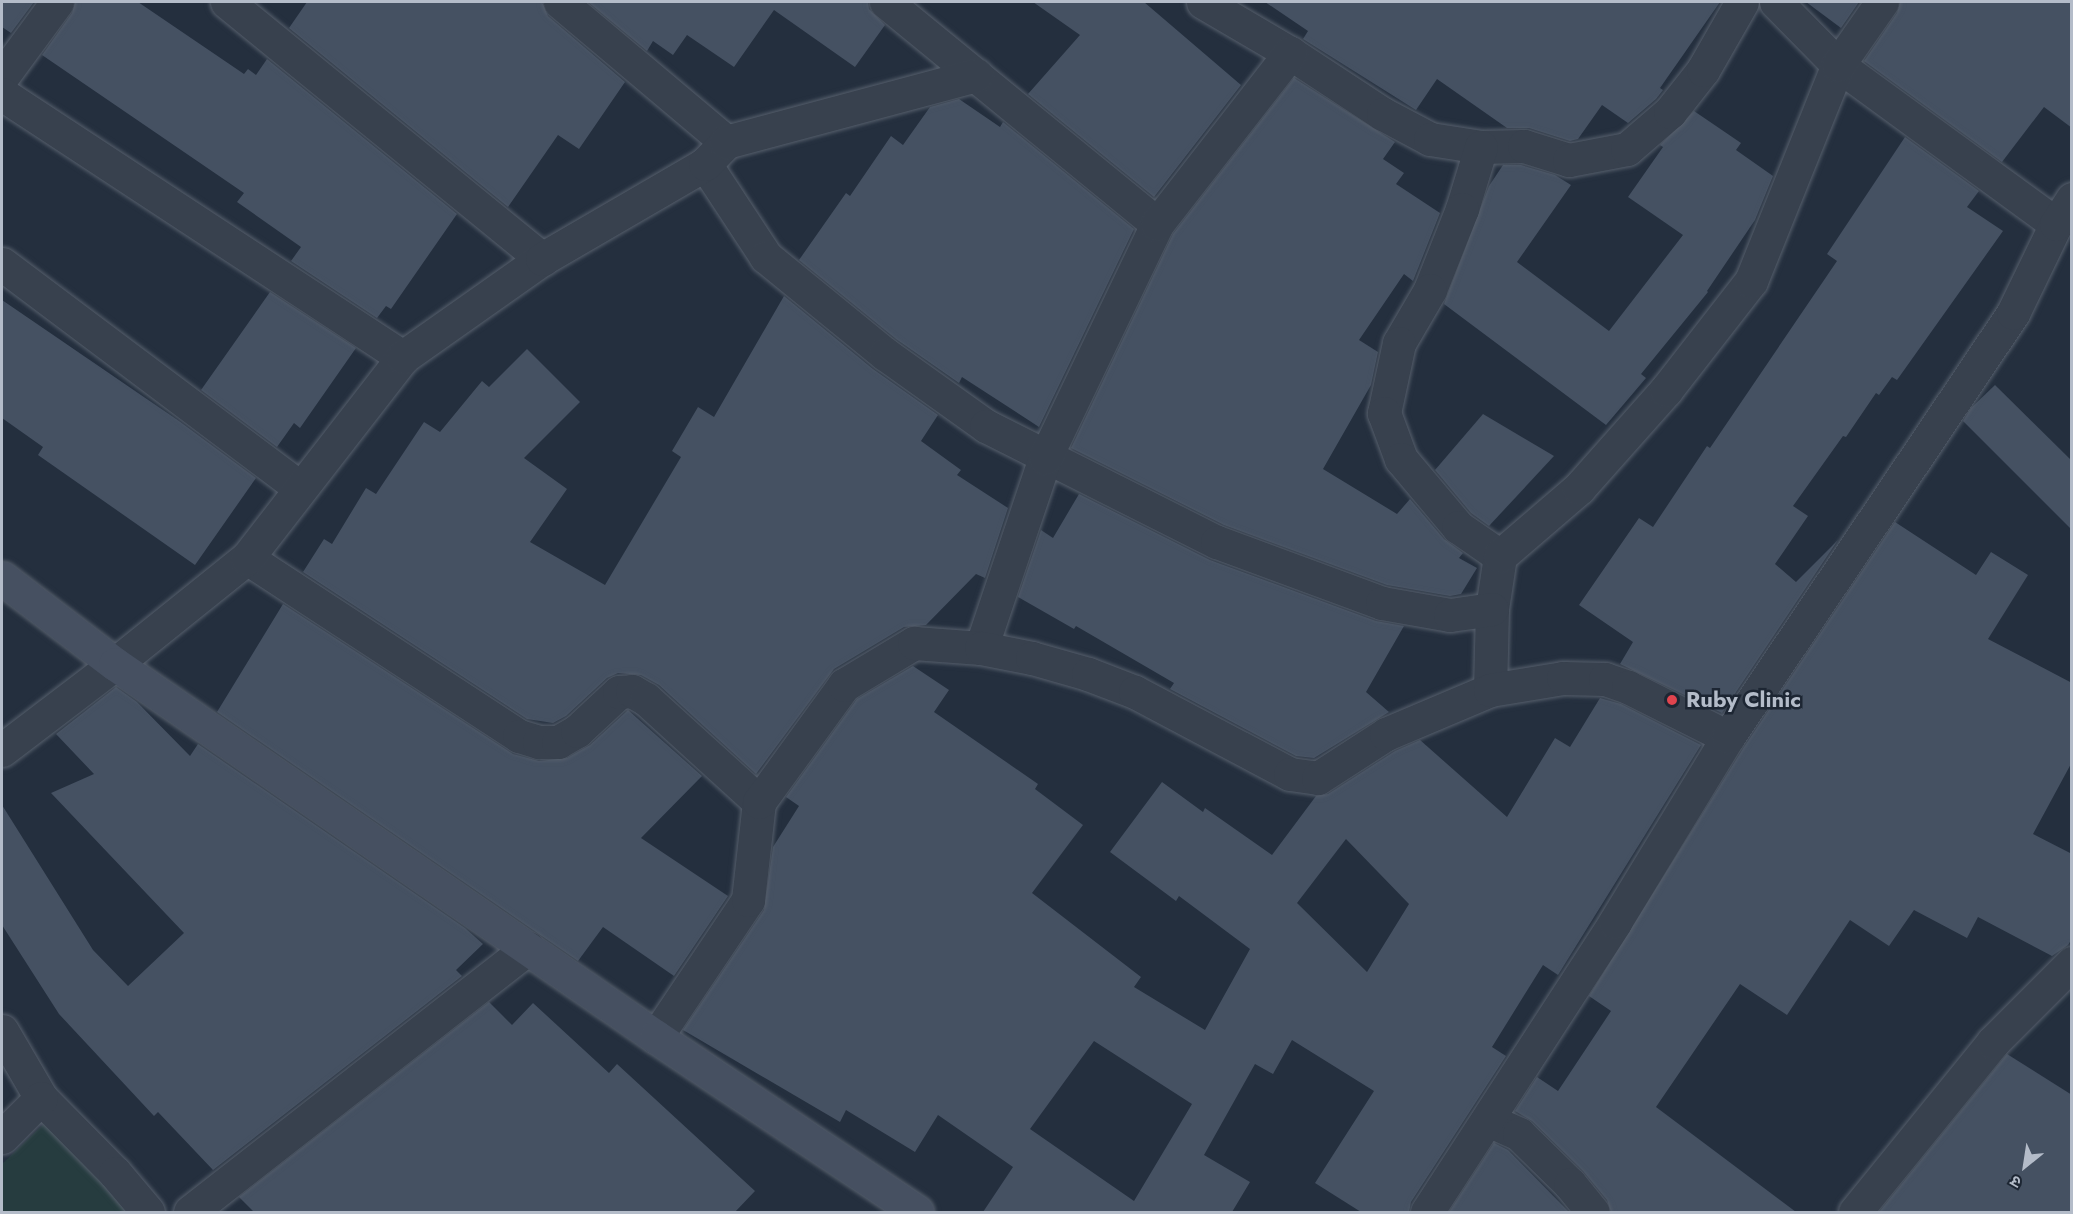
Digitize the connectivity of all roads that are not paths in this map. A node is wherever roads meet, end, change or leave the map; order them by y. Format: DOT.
graph roads {
  1 [pos="57,2"];
  2 [pos="227,2"];
  3 [pos="560,2"];
  4 [pos="886,2"];
  5 [pos="1203,2"];
  6 [pos="1742,2"];
  7 [pos="1776,2"];
  8 [pos="1882,2"];
  9 [pos="1290,53"];
  10 [pos="1839,65"];
  11 [pos="976,75"];
  12 [pos="2,77"];
  13 [pos="2,94"];
  14 [pos="1481,147"];
  15 [pos="716,153"];
  16 [pos="2064,212"];
  17 [pos="1157,224"];
  18 [pos="542,259"];
  19 [pos="2,264"];
  20 [pos="403,357"];
  21 [pos="1045,458"];
  22 [pos="300,488"];
  23 [pos="1500,556"];
  24 [pos="247,558"];
  25 [pos="2,578"];
  26 [pos="1492,609"];
  27 [pos="981,648"];
  28 [pos="115,664"];
  29 [pos="1490,690"];
  30 [pos="1728,737"];
  31 [pos="2,750"];
  32 [pos="759,802"];
  33 [pos="528,948"];
  34 [pos="2072,963"];
  35 [pos="2,1031"];
  36 [pos="656,1037"];
  37 [pos="41,1098"];
  38 [pos="1488,1120"];
  39 [pos="2,1137"];
  40 [pos="148,1212"];
  41 [pos="190,1212"];
  42 [pos="917,1212"];
  43 [pos="1427,1212"];
  44 [pos="1593,1212"];
  45 [pos="1855,1212"];
  1 -- 12 [label="street"];
  2 -- 18 [label="street"];
  3 -- 15 [label="street"];
  4 -- 11 [label="street"];
  5 -- 9 [label="street"];
  6 -- 14 [label="street"];
  7 -- 10 [label="street"];
  8 -- 10 [label="street"];
  9 -- 14 [label="street"];
  9 -- 17 [label="street"];
  10 -- 16 [label="street"];
  10 -- 23 [label="street"];
  11 -- 15 [label="street"];
  11 -- 17 [label="street"];
  13 -- 20 [label="street"];
  14 -- 23 [label="street"];
  15 -- 18 [label="street"];
  15 -- 21 [label="street"];
  16 -- 30 [label="street"];
  17 -- 21 [label="street"];
  18 -- 20 [label="street"];
  19 -- 22 [label="street"];
  20 -- 22 [label="street"];
  21 -- 26 [label="street"];
  21 -- 27 [label="street"];
  22 -- 24 [label="street"];
  23 -- 26 [label="street"];
  24 -- 28 [label="street"];
  24 -- 32 [label="street"];
  25 -- 28 [label="main road"];
  26 -- 29 [label="street"];
  27 -- 29 [label="street"];
  27 -- 32 [label="street"];
  28 -- 31 [label="street"];
  28 -- 33 [label="main road"];
  29 -- 30 [label="street"];
  30 -- 38 [label="street"];
  32 -- 36 [label="street"];
  33 -- 36 [label="main road"];
  33 -- 41 [label="street"];
  34 -- 45 [label="street"];
  35 -- 37 [label="street"];
  36 -- 42 [label="main road"];
  37 -- 39 [label="street"];
  37 -- 40 [label="street"];
  38 -- 43 [label="street"];
  38 -- 44 [label="street"];
}
